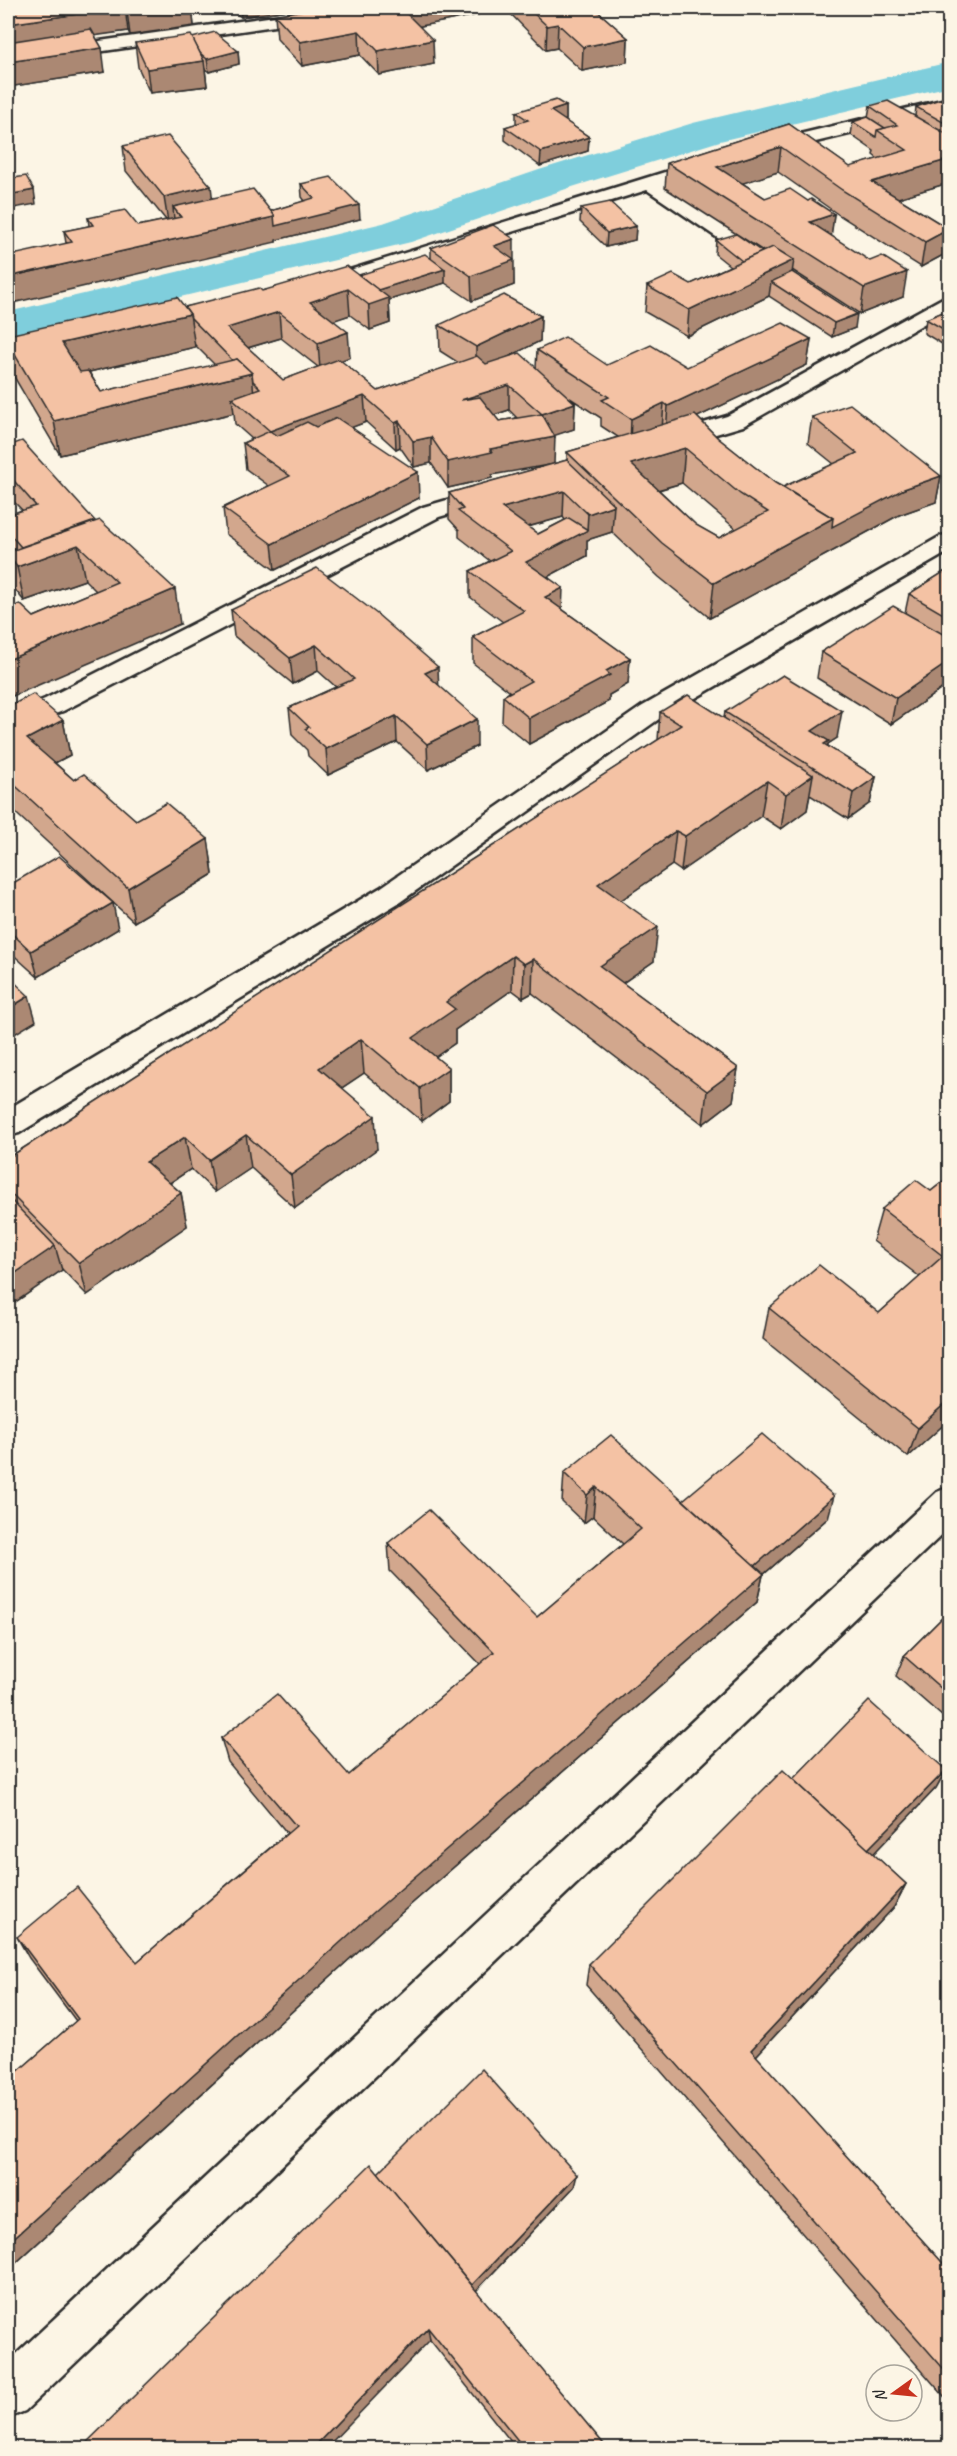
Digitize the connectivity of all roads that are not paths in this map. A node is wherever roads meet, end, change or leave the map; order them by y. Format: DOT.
graph roads {
  1 [pos="364,8"];
  2 [pos="212,14"];
  3 [pos="231,28"];
  4 [pos="8,60"];
  5 [pos="950,104"];
  6 [pos="748,153"];
  7 [pos="726,160"];
  8 [pos="648,182"];
  9 [pos="783,273"];
  10 [pos="298,292"];
  11 [pos="950,300"];
  12 [pos="645,448"];
  13 [pos="510,489"];
  14 [pos="950,541"];
  15 [pos="8,724"];
  16 [pos="8,1124"];
  17 [pos="950,1503"];
  18 [pos="8,2394"];
  1 -- 3 [label="street"];
  2 -- 3 [label="street"];
  3 -- 4 [label="street"];
  5 -- 6 [label="street"];
  7 -- 8 [label="street"];
  8 -- 9 [label="street"];
  8 -- 10 [label="street"];
  11 -- 12 [label="street"];
  13 -- 15 [label="street"];
  14 -- 16 [label="street"];
  17 -- 18 [label="street"];
}
